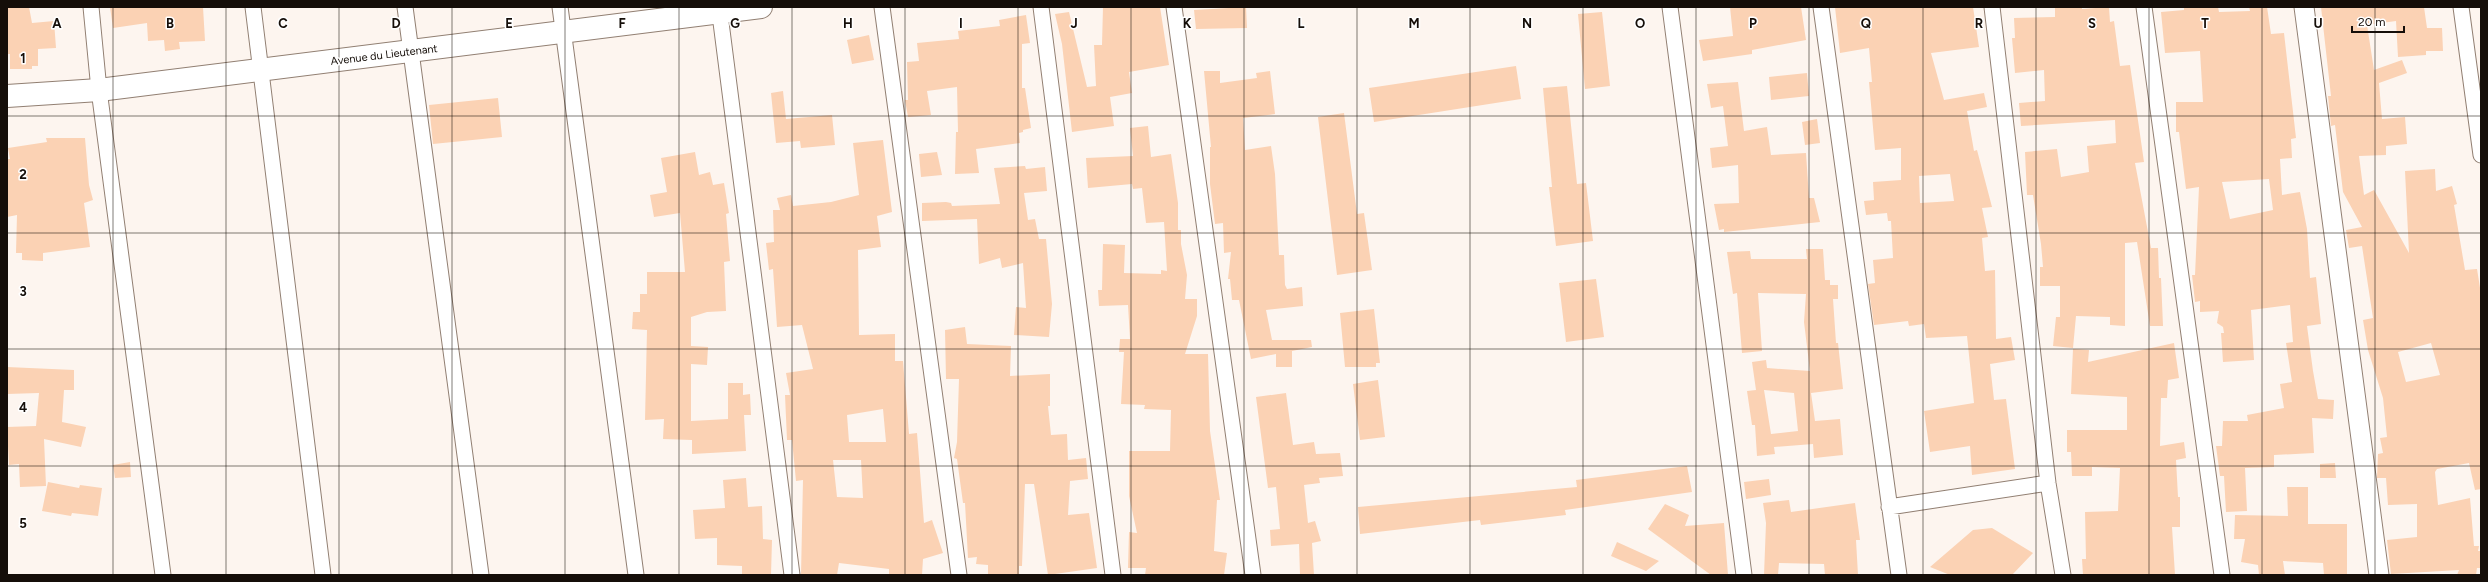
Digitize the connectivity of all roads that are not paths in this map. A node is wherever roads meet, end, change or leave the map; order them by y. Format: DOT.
graph roads {
  1 [pos="91,7"];
  2 [pos="253,7"];
  3 [pos="405,7"];
  4 [pos="560,7"];
  5 [pos="761,7"];
  6 [pos="882,7"];
  7 [pos="1040,7"];
  8 [pos="1174,7"];
  9 [pos="1670,7"];
  10 [pos="1821,7"];
  11 [pos="1992,7"];
  12 [pos="2144,7"];
  13 [pos="2304,7"];
  14 [pos="2461,7"];
  15 [pos="720,10"];
  16 [pos="563,30"];
  17 [pos="411,52"];
  18 [pos="261,70"];
  19 [pos="99,90"];
  20 [pos="7,96"];
  21 [pos="2481,155"];
  22 [pos="2048,484"];
  23 [pos="1889,507"];
  24 [pos="163,575"];
  25 [pos="324,575"];
  26 [pos="481,575"];
  27 [pos="636,575"];
  28 [pos="792,575"];
  29 [pos="959,575"];
  30 [pos="1113,575"];
  31 [pos="1253,575"];
  32 [pos="1744,575"];
  33 [pos="1899,575"];
  34 [pos="2063,575"];
  35 [pos="2222,575"];
  36 [pos="2379,575"];
  1 -- 19 [label="street"];
  2 -- 18 [label="street"];
  3 -- 17 [label="street"];
  4 -- 16 [label="street"];
  5 -- 15 [label="main road, Avenue du Lieutenant"];
  6 -- 29 [label="street"];
  7 -- 30 [label="street"];
  8 -- 31 [label="street"];
  9 -- 32 [label="street"];
  10 -- 23 [label="street"];
  11 -- 22 [label="street"];
  12 -- 35 [label="street"];
  13 -- 36 [label="street"];
  14 -- 21 [label="street"];
  15 -- 16 [label="main road, Avenue du Lieutenant"];
  15 -- 28 [label="street"];
  16 -- 17 [label="main road, Avenue du Lieutenant"];
  16 -- 27 [label="street"];
  17 -- 18 [label="main road, Avenue du Lieutenant"];
  17 -- 26 [label="street"];
  18 -- 19 [label="main road, Avenue du Lieutenant"];
  18 -- 25 [label="street"];
  19 -- 20 [label="main road, Avenue du Lieutenant"];
  19 -- 24 [label="street"];
  22 -- 23 [label="street"];
  22 -- 34 [label="street"];
  23 -- 33 [label="street"];
}
